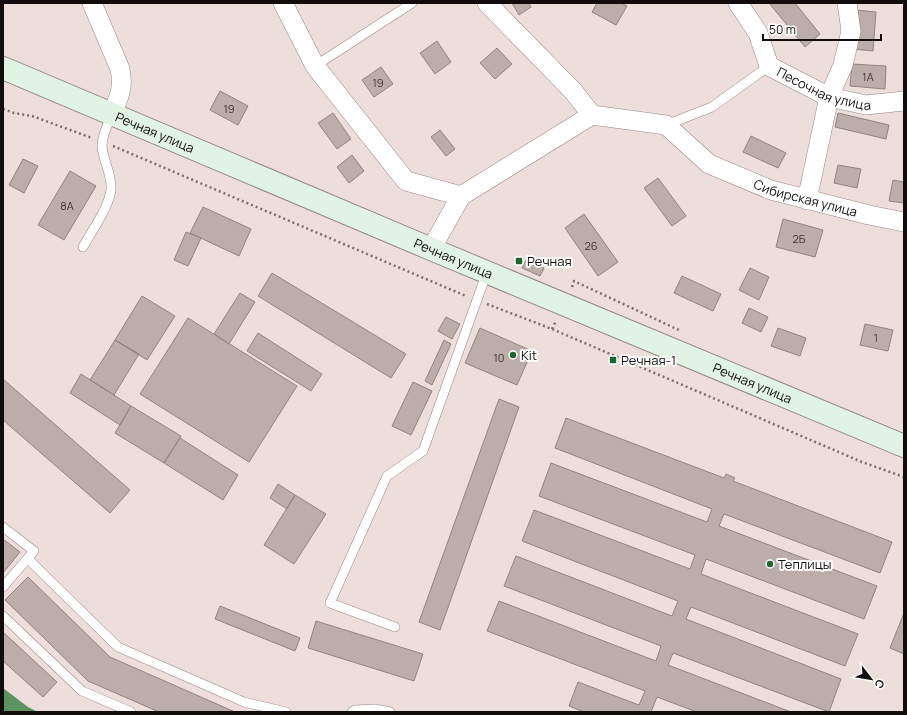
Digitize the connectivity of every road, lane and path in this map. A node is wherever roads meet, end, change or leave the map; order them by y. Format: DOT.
graph roads {
  1 [pos="92,3"];
  2 [pos="283,3"];
  3 [pos="412,3"];
  4 [pos="487,3"];
  5 [pos="738,3"];
  6 [pos="848,3"];
  7 [pos="316,66"];
  8 [pos="769,66"];
  9 [pos="3,68"];
  10 [pos="829,97"];
  11 [pos="904,101"];
  12 [pos="3,109"];
  13 [pos="112,114"];
  14 [pos="592,115"];
  15 [pos="666,125"];
  16 [pos="102,141"];
  17 [pos="461,196"];
  18 [pos="807,200"];
  19 [pos="904,222"];
  20 [pos="82,247"];
  21 [pos="431,249"];
  22 [pos="487,272"];
  23 [pos="477,300"];
  24 [pos="904,446"];
  25 [pos="904,477"];
  26 [pos="3,527"];
  27 [pos="28,559"];
  28 [pos="3,587"];
  29 [pos="3,616"];
  30 [pos="395,627"];
  31 [pos="374,710"];
  32 [pos="131,712"];
  33 [pos="286,712"];
  34 [pos="352,712"];
  35 [pos="390,712"];
  1 -- 13 [label="street"];
  2 -- 7 [label="street"];
  3 -- 7 [label="lane"];
  4 -- 14 [label="street"];
  5 -- 8 [label="street, Песочная улица"];
  6 -- 10 [label="street"];
  7 -- 17 [label="street"];
  8 -- 10 [label="street, Песочная улица"];
  8 -- 15 [label="lane"];
  9 -- 13 [label="main road, Речная улица"];
  10 -- 11 [label="street, Песочная улица"];
  10 -- 18 [label="street"];
  12 -- 16 [label="path"];
  13 -- 16 [label="lane"];
  13 -- 21 [label="main road, Речная улица"];
  14 -- 15 [label="street"];
  14 -- 17 [label="street"];
  15 -- 18 [label="street, Сибирская улица"];
  16 -- 20 [label="lane"];
  16 -- 23 [label="path"];
  17 -- 21 [label="street"];
  18 -- 19 [label="street, Сибирская улица"];
  21 -- 22 [label="main road, Речная улица"];
  22 -- 23 [label="lane"];
  22 -- 24 [label="main road, Речная улица"];
  23 -- 25 [label="path"];
  23 -- 30 [label="lane"];
  26 -- 27 [label="lane"];
  27 -- 28 [label="lane"];
  27 -- 33 [label="lane"];
  29 -- 32 [label="lane"];
  31 -- 34 [label="lane"];
  31 -- 35 [label="lane"];
}
